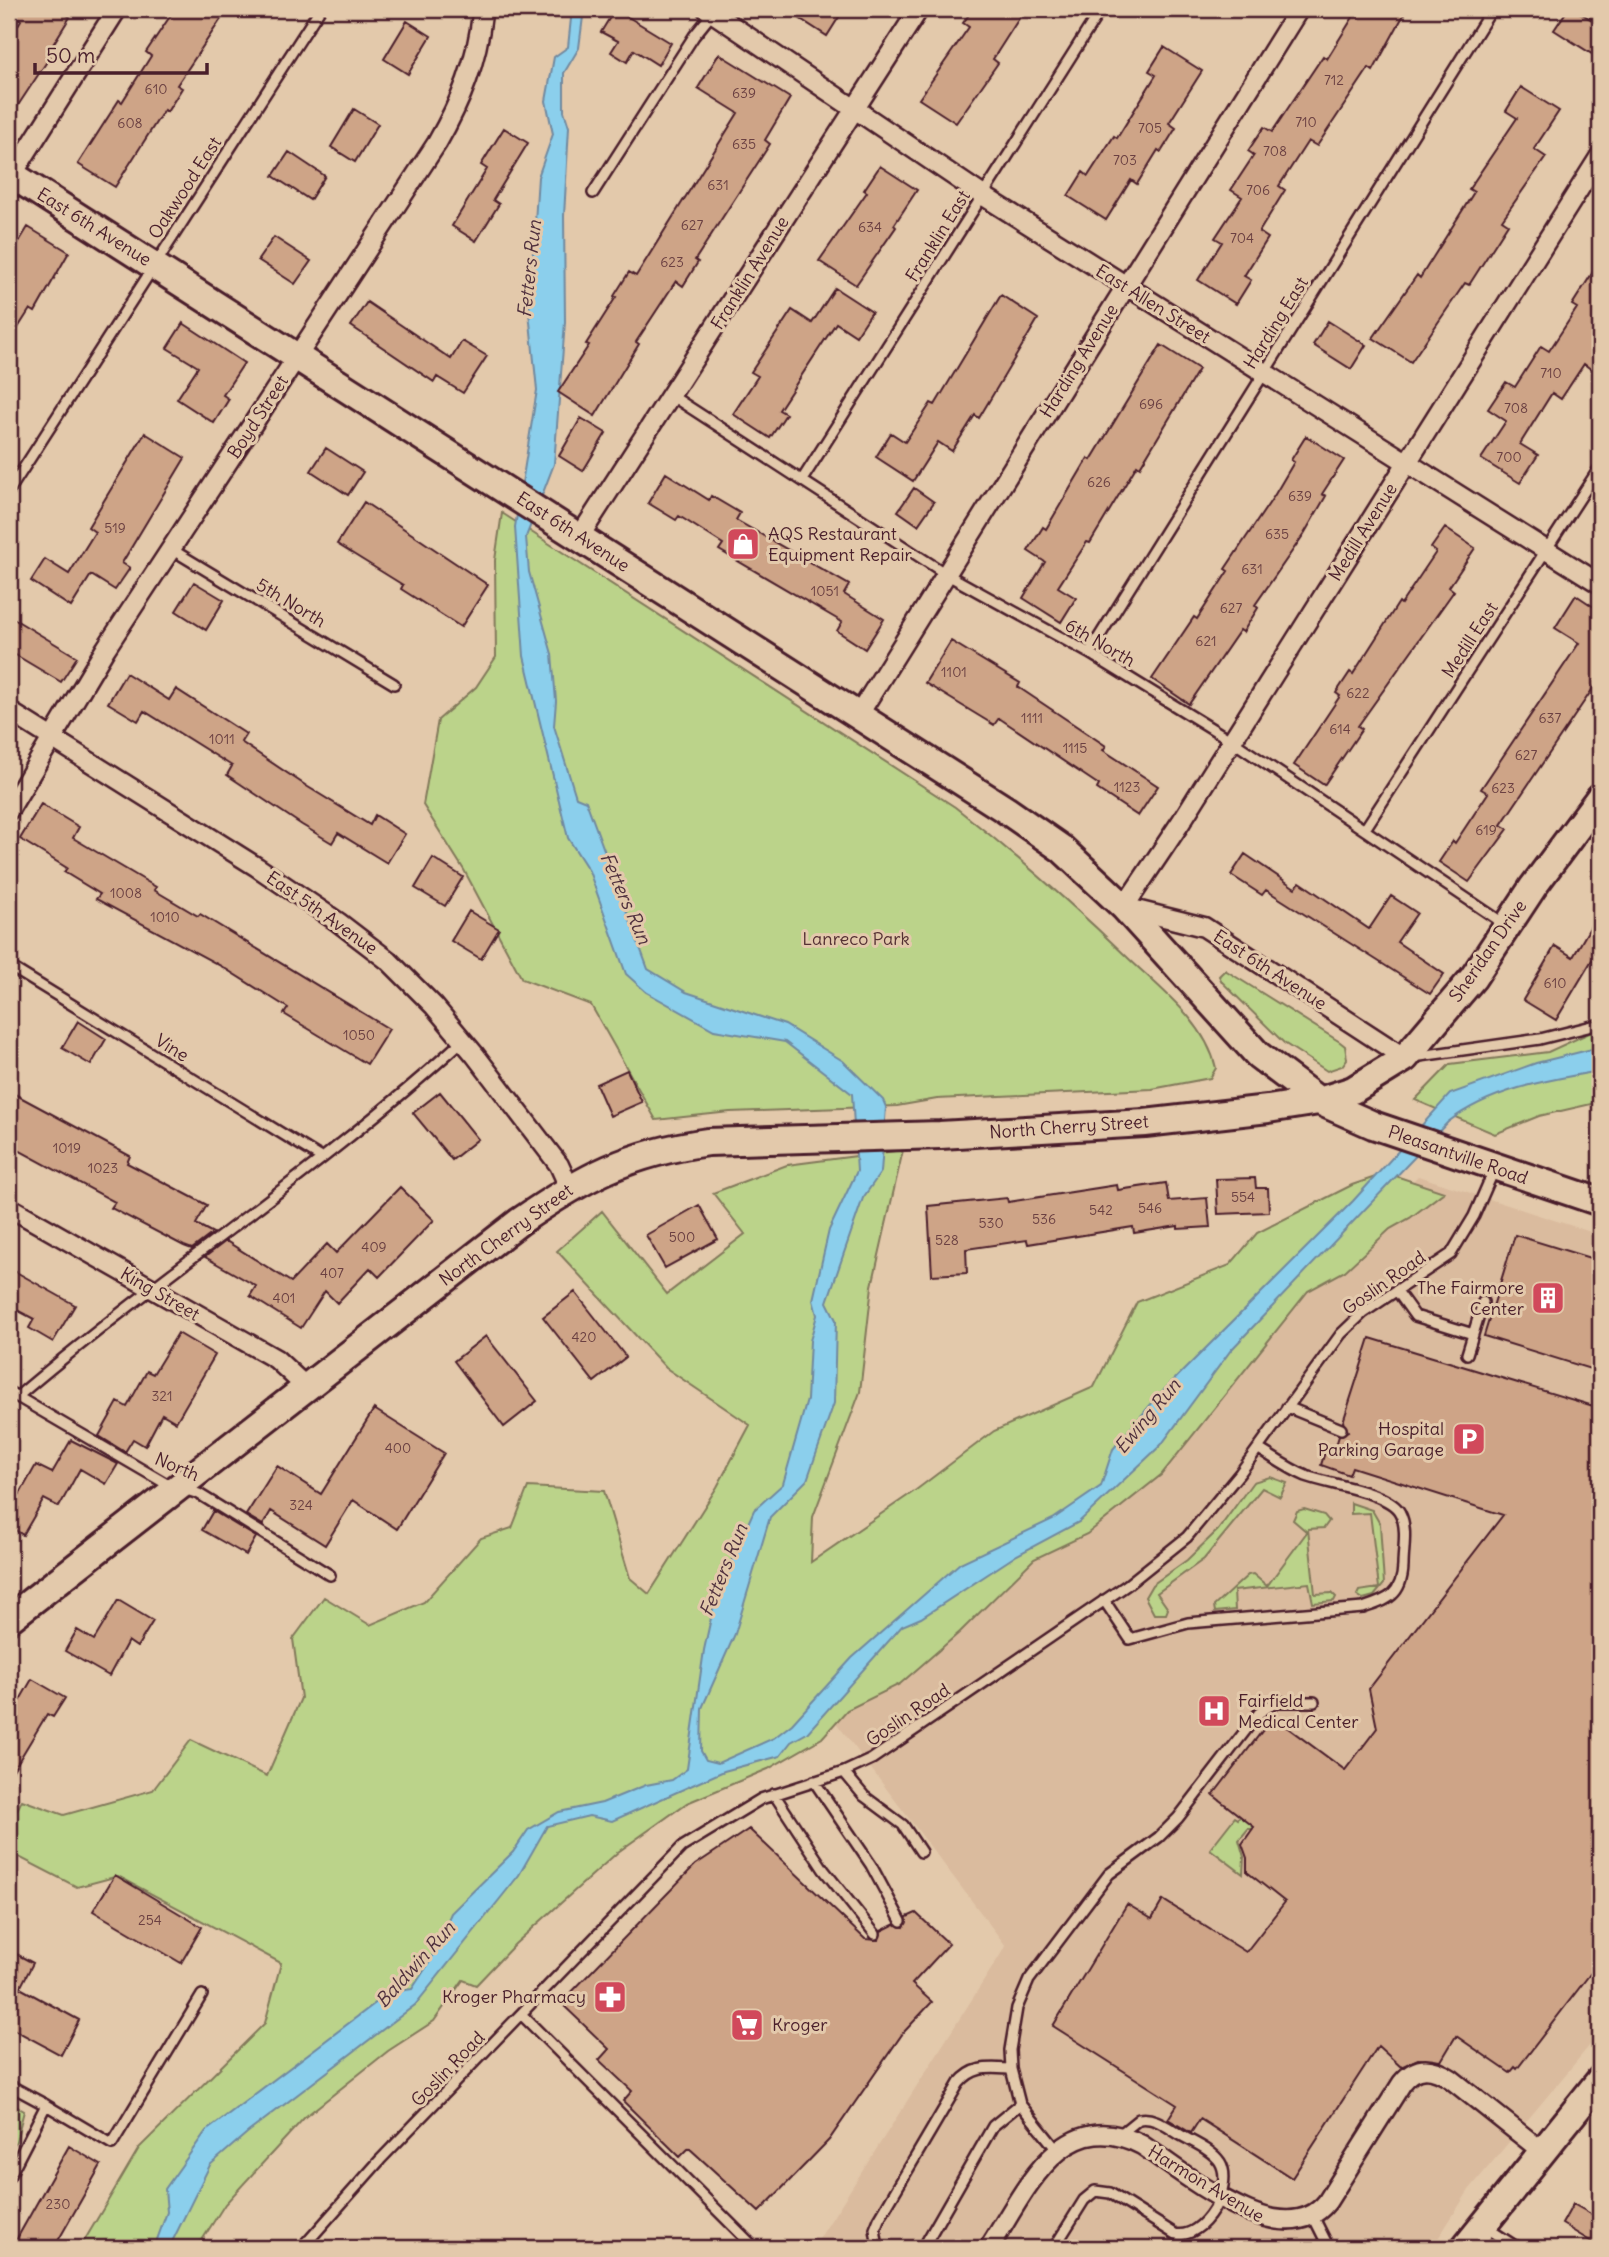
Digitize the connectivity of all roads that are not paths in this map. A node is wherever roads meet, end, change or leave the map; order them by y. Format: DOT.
graph roads {
  1 [pos="117,9"];
  2 [pos="320,9"];
  3 [pos="919,9"];
  4 [pos="1101,9"];
  5 [pos="1299,9"];
  6 [pos="1492,9"];
  7 [pos="712,10"];
  8 [pos="482,14"];
  9 [pos="853,110"];
  10 [pos="1600,156"];
  11 [pos="10,176"];
  12 [pos="593,193"];
  13 [pos="982,195"];
  14 [pos="154,265"];
  15 [pos="1125,286"];
  16 [pos="297,357"];
  17 [pos="1264,372"];
  18 [pos="672,396"];
  19 [pos="1406,463"];
  20 [pos="1600,467"];
  21 [pos="802,480"];
  22 [pos="9,491"];
  23 [pos="570,530"];
  24 [pos="171,549"];
  25 [pos="1548,552"];
  26 [pos="946,574"];
  27 [pos="1600,584"];
  28 [pos="1089,653"];
  29 [pos="394,684"];
  30 [pos="9,711"];
  31 [pos="859,714"];
  32 [pos="52,738"];
  33 [pos="1232,741"];
  34 [pos="1600,797"];
  35 [pos="9,810"];
  36 [pos="1364,829"];
  37 [pos="1124,907"];
  38 [pos="1507,926"];
  39 [pos="9,966"];
  40 [pos="1600,1024"];
  41 [pos="462,1041"];
  42 [pos="1405,1058"];
  43 [pos="1319,1101"];
  44 [pos="320,1157"];
  45 [pos="1483,1164"];
  46 [pos="569,1187"];
  47 [pos="1600,1202"];
  48 [pos="9,1207"];
  49 [pos="149,1288"];
  50 [pos="1396,1291"];
  51 [pos="1483,1302"];
  52 [pos="1473,1334"];
  53 [pos="1467,1354"];
  54 [pos="306,1387"];
  55 [pos="13,1395"];
  56 [pos="1287,1408"];
  57 [pos="1341,1429"];
  58 [pos="1259,1449"];
  59 [pos="181,1488"];
  60 [pos="330,1575"];
  61 [pos="1104,1600"];
  62 [pos="9,1619"];
  63 [pos="1314,1702"];
  64 [pos="844,1772"];
  65 [pos="814,1782"];
  66 [pos="774,1794"];
  67 [pos="921,1852"];
  68 [pos="901,1921"];
  69 [pos="874,1934"];
  70 [pos="202,1994"];
  71 [pos="522,2015"];
  72 [pos="1011,2069"];
  73 [pos="1600,2080"];
  74 [pos="9,2085"];
  75 [pos="1020,2104"];
  76 [pos="46,2105"];
  77 [pos="1118,2136"];
  78 [pos="1057,2150"];
  79 [pos="1543,2152"];
  80 [pos="9,2177"];
  81 [pos="1220,2196"];
  82 [pos="1313,2216"];
  83 [pos="1483,2225"];
  84 [pos="304,2244"];
  85 [pos="1325,2247"];
  86 [pos="318,2248"];
  87 [pos="755,2248"];
  88 [pos="878,2248"];
  89 [pos="923,2248"];
  90 [pos="989,2248"];
  91 [pos="1054,2248"];
  92 [pos="1465,2248"];
  93 [pos="1518,2248"];
  1 -- 11 [label="street"];
  2 -- 14 [label="lane, Oakwood East"];
  3 -- 9 [label="street, Franklin Avenue"];
  4 -- 13 [label="lane, Franklin East"];
  5 -- 15 [label="street, Harding Avenue"];
  6 -- 17 [label="lane, Harding East"];
  7 -- 9 [label="street, East Allen Street"];
  7 -- 12 [label="lane"];
  8 -- 16 [label="street, Boyd Street"];
  9 -- 13 [label="street, East Allen Street"];
  9 -- 18 [label="street, Franklin Avenue"];
  10 -- 19 [label="street, Medill Avenue"];
  11 -- 14 [label="main road, East 6th Avenue"];
  13 -- 15 [label="street, East Allen Street"];
  13 -- 21 [label="lane, Franklin East"];
  14 -- 16 [label="main road, East 6th Avenue"];
  14 -- 22 [label="lane, Oakwood East"];
  15 -- 17 [label="street, East Allen Street"];
  15 -- 26 [label="street, Harding Avenue"];
  16 -- 23 [label="main road, East 6th Avenue"];
  16 -- 24 [label="street, Boyd Street"];
  17 -- 19 [label="street, East Allen Street"];
  17 -- 28 [label="lane, Harding East"];
  18 -- 21 [label="lane, 6th North"];
  18 -- 23 [label="street, Franklin Avenue"];
  19 -- 25 [label="street, East Allen Street"];
  19 -- 33 [label="street, Medill Avenue"];
  20 -- 25 [label="lane, Medill East"];
  21 -- 26 [label="lane, 6th North"];
  23 -- 31 [label="main road, East 6th Avenue"];
  24 -- 29 [label="lane, 5th North"];
  24 -- 32 [label="street, Boyd Street"];
  25 -- 27 [label="street, East Allen Street"];
  25 -- 36 [label="lane, Medill East"];
  26 -- 28 [label="lane, 6th North"];
  26 -- 31 [label="street, Harding Avenue"];
  28 -- 33 [label="lane, 6th North"];
  30 -- 32 [label="street, East 5th Avenue"];
  31 -- 37 [label="main road, East 6th Avenue"];
  32 -- 35 [label="street, Boyd Street"];
  32 -- 41 [label="street, East 5th Avenue"];
  33 -- 36 [label="lane, 6th North"];
  33 -- 37 [label="street, Medill Avenue"];
  34 -- 38 [label="main road, Sheridan Drive"];
  36 -- 38 [label="lane, 6th North"];
  37 -- 42 [label="street, East 6th Avenue"];
  37 -- 43 [label="main road, East 6th Avenue"];
  38 -- 42 [label="main road, Sheridan Drive"];
  39 -- 44 [label="lane, Vine"];
  40 -- 42 [label="lane"];
  41 -- 44 [label="lane"];
  41 -- 46 [label="street, East 5th Avenue"];
  42 -- 43 [label="main road, Sheridan Drive"];
  43 -- 45 [label="main road, Pleasantville Road"];
  43 -- 46 [label="main road, North Cherry Street"];
  44 -- 49 [label="lane"];
  45 -- 47 [label="main road, Pleasantville Road"];
  45 -- 50 [label="lane, Goslin Road"];
  46 -- 54 [label="main road, North Cherry Street"];
  48 -- 49 [label="street, King Street"];
  49 -- 54 [label="street, King Street"];
  49 -- 55 [label="lane"];
  50 -- 52 [label="lane"];
  50 -- 56 [label="lane, Goslin Road"];
  51 -- 52 [label="lane"];
  52 -- 53 [label="lane"];
  54 -- 59 [label="main road, North Cherry Street"];
  55 -- 59 [label="lane, North"];
  56 -- 57 [label="lane"];
  56 -- 58 [label="lane, Goslin Road"];
  58 -- 61 [label="lane, Goslin Road"];
  58 -- 61 [label="lane"];
  59 -- 60 [label="lane, North"];
  59 -- 62 [label="main road, North Cherry Street"];
  61 -- 64 [label="lane, Goslin Road"];
  63 -- 72 [label="lane"];
  64 -- 65 [label="lane, Goslin Road"];
  64 -- 67 [label="lane"];
  65 -- 66 [label="lane, Goslin Road"];
  65 -- 68 [label="lane"];
  66 -- 69 [label="lane"];
  66 -- 71 [label="lane, Goslin Road"];
  70 -- 76 [label="lane"];
  71 -- 84 [label="lane, Goslin Road"];
  71 -- 87 [label="lane"];
  72 -- 75 [label="lane"];
  72 -- 88 [label="lane"];
  73 -- 79 [label="main road"];
  74 -- 76 [label="lane"];
  75 -- 78 [label="lane"];
  75 -- 89 [label="lane"];
  76 -- 80 [label="lane"];
  77 -- 78 [label="street, Harmon Avenue"];
  77 -- 81 [label="street, Harmon Avenue"];
  77 -- 81 [label="lane"];
  78 -- 90 [label="street, Harmon Avenue"];
  79 -- 82 [label="street"];
  79 -- 83 [label="main road"];
  81 -- 82 [label="street, Harmon Avenue"];
  81 -- 91 [label="lane"];
  82 -- 85 [label="lane"];
  83 -- 92 [label="main road"];
  83 -- 93 [label="lane"];
  84 -- 86 [label="lane"];
}
